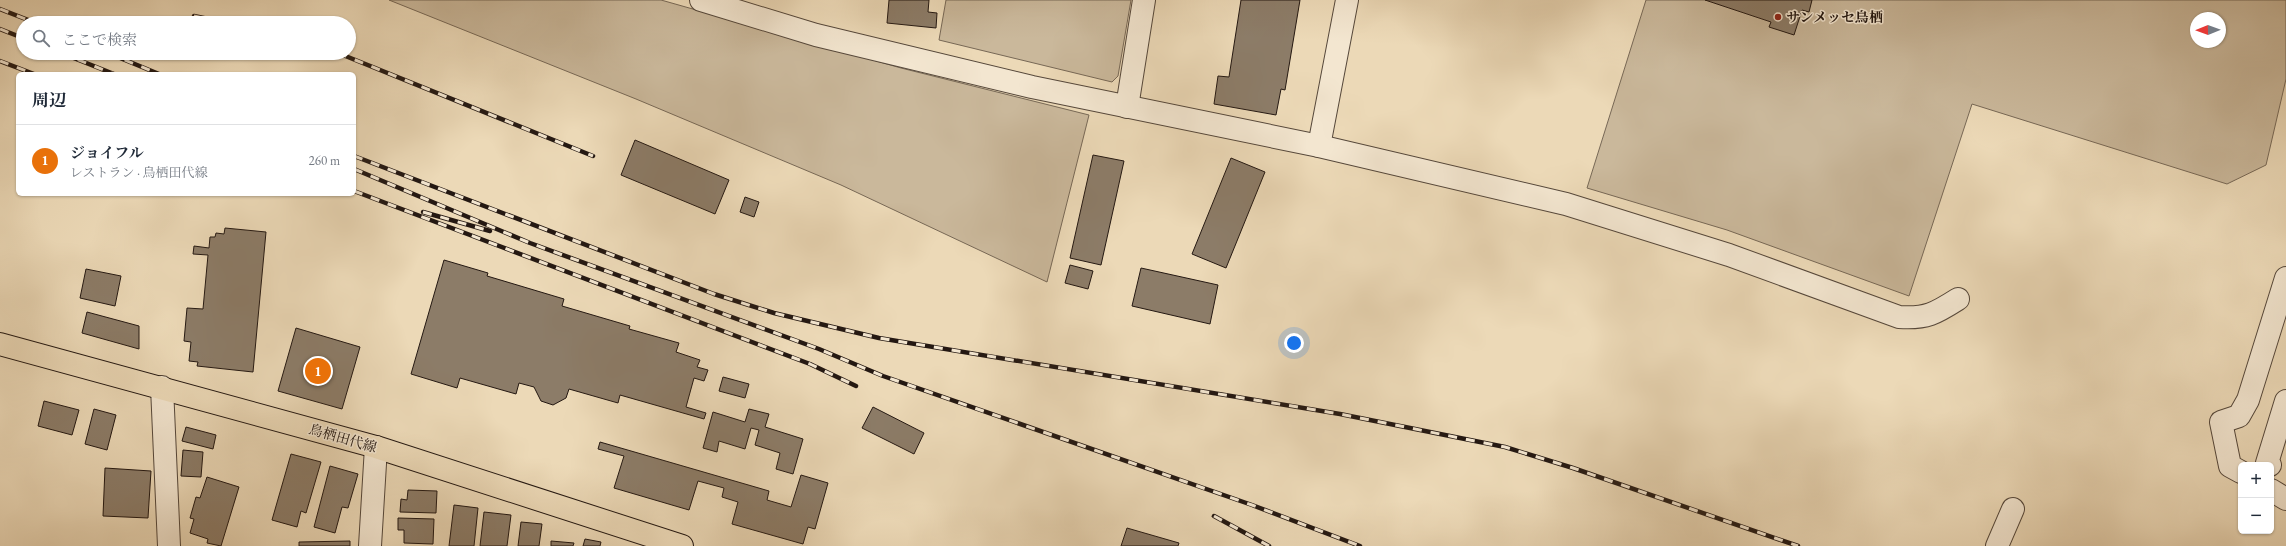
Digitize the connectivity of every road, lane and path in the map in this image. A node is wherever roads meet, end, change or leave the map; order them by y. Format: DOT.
graph roads {
  1 [pos="701,0"];
  2 [pos="1144,0"];
  3 [pos="1347,0"];
  4 [pos="1127,106"];
  5 [pos="1319,146"];
  6 [pos="2286,278"];
  7 [pos="1958,299"];
  8 [pos="0,344"];
  9 [pos="162,387"];
  10 [pos="2286,401"];
  11 [pos="2280,438"];
  12 [pos="376,447"];
  13 [pos="2268,462"];
  14 [pos="2274,467"];
  15 [pos="2238,470"];
  16 [pos="2286,474"];
  17 [pos="2274,492"];
  18 [pos="2286,499"];
  19 [pos="2013,509"];
  20 [pos="169,546"];
  21 [pos="370,546"];
  22 [pos="682,546"];
  23 [pos="1997,546"];
  1 -- 4 [label="street"];
  2 -- 4 [label="street"];
  3 -- 5 [label="street"];
  4 -- 5 [label="street"];
  5 -- 7 [label="street"];
  6 -- 15 [label="street"];
  8 -- 9 [label="main road, 鳥栖田代線"];
  9 -- 12 [label="main road, 鳥栖田代線"];
  9 -- 20 [label="street"];
  10 -- 11 [label="street"];
  11 -- 13 [label="street"];
  12 -- 21 [label="street"];
  12 -- 22 [label="main road, 鳥栖田代線"];
  14 -- 16 [label="street"];
  17 -- 18 [label="street"];
  19 -- 23 [label="street"];
}
